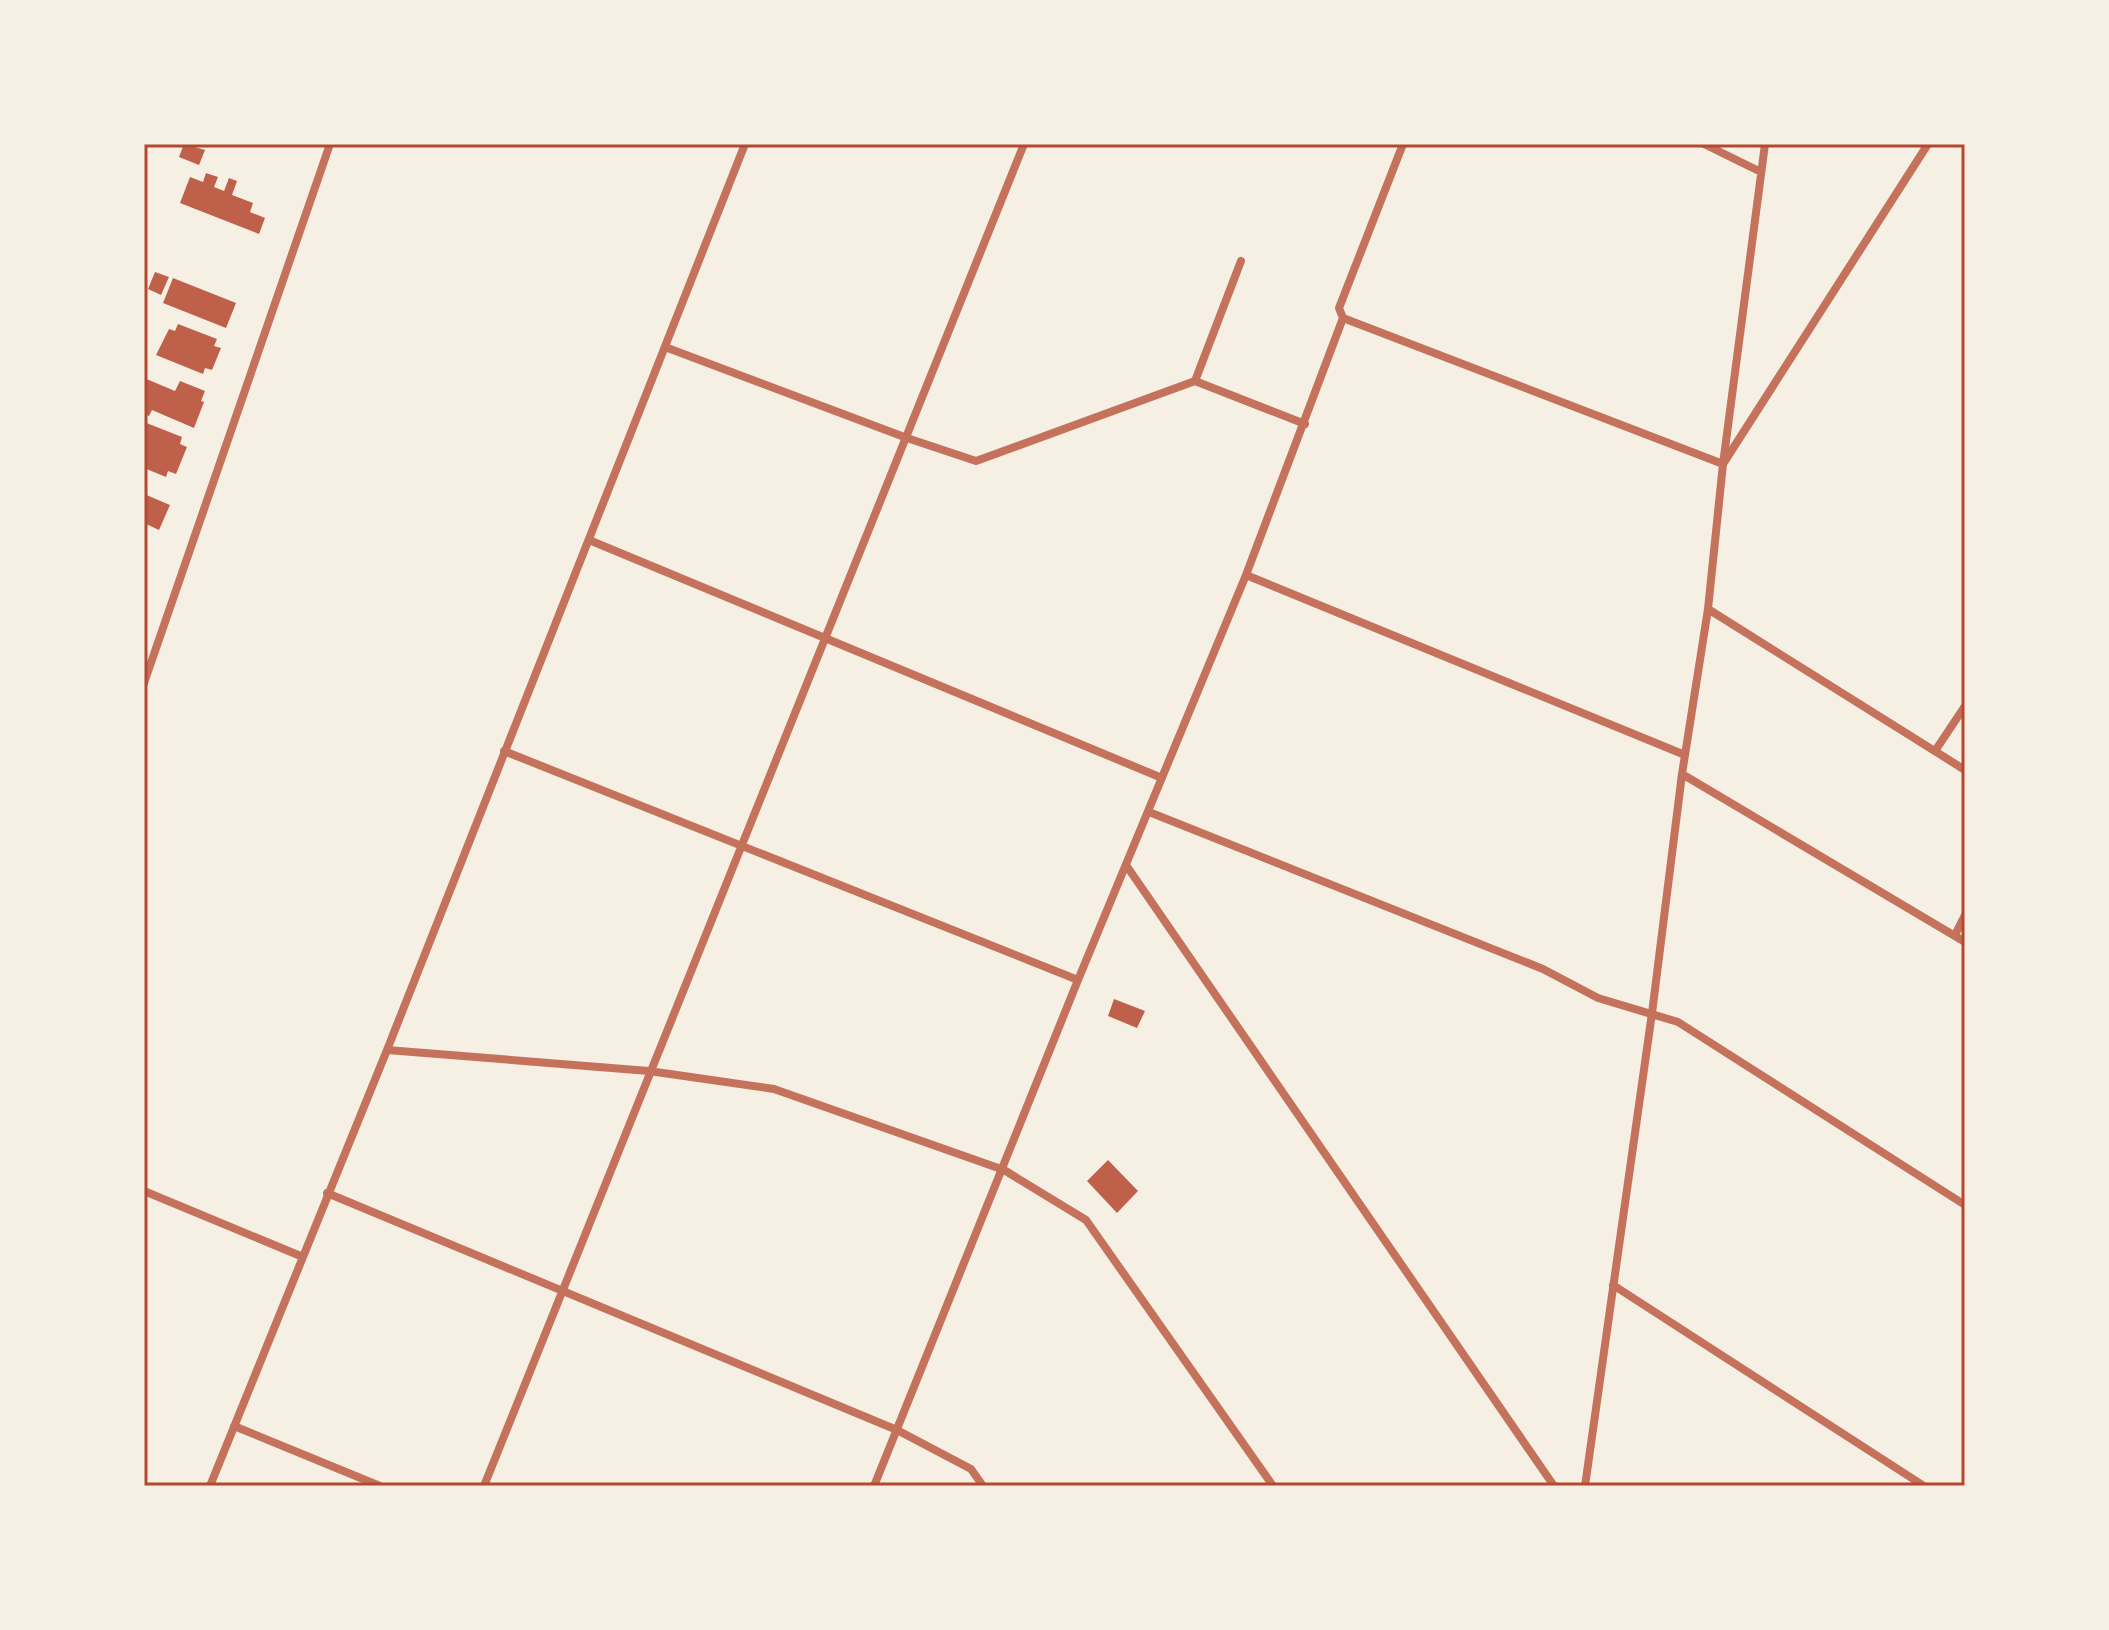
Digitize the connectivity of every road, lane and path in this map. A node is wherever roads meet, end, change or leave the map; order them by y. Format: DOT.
graph roads {
  1 [pos="330,144"];
  2 [pos="745,144"];
  3 [pos="1024,144"];
  4 [pos="1403,144"];
  5 [pos="1704,144"];
  6 [pos="1765,144"];
  7 [pos="1928,144"];
  8 [pos="1761,172"];
  9 [pos="1241,261"];
  10 [pos="1343,318"];
  11 [pos="665,347"];
  12 [pos="1195,381"];
  13 [pos="1305,424"];
  14 [pos="907,438"];
  15 [pos="1723,464"];
  16 [pos="589,540"];
  17 [pos="1246,575"];
  18 [pos="1708,609"];
  19 [pos="824,637"];
  20 [pos="144,683"];
  21 [pos="1965,706"];
  22 [pos="504,751"];
  23 [pos="1935,751"];
  24 [pos="1685,755"];
  25 [pos="1965,770"];
  26 [pos="1682,774"];
  27 [pos="1162,778"];
  28 [pos="1149,812"];
  29 [pos="741,845"];
  30 [pos="1126,865"];
  31 [pos="1965,915"];
  32 [pos="1955,935"];
  33 [pos="1965,942"];
  34 [pos="1078,980"];
  35 [pos="1652,1013"];
  36 [pos="387,1050"];
  37 [pos="649,1071"];
  38 [pos="1004,1170"];
  39 [pos="144,1191"];
  40 [pos="327,1193"];
  41 [pos="1965,1205"];
  42 [pos="303,1257"];
  43 [pos="1613,1285"];
  44 [pos="564,1291"];
  45 [pos="234,1426"];
  46 [pos="897,1430"];
  47 [pos="210,1486"];
  48 [pos="380,1486"];
  49 [pos="484,1486"];
  50 [pos="874,1486"];
  51 [pos="983,1486"];
  52 [pos="1273,1486"];
  53 [pos="1554,1486"];
  54 [pos="1585,1486"];
  55 [pos="1924,1486"];
  1 -- 20 [label="street"];
  2 -- 11 [label="street"];
  3 -- 14 [label="street"];
  4 -- 10 [label="street"];
  5 -- 8 [label="street"];
  6 -- 8 [label="street"];
  7 -- 15 [label="street"];
  8 -- 15 [label="street"];
  9 -- 12 [label="street"];
  10 -- 13 [label="street"];
  10 -- 15 [label="street"];
  11 -- 14 [label="street"];
  11 -- 16 [label="street"];
  12 -- 13 [label="street"];
  12 -- 14 [label="street"];
  13 -- 17 [label="street"];
  14 -- 19 [label="street"];
  15 -- 18 [label="street"];
  16 -- 19 [label="street"];
  16 -- 22 [label="street"];
  17 -- 24 [label="street"];
  17 -- 27 [label="street"];
  18 -- 23 [label="street"];
  18 -- 24 [label="street"];
  19 -- 27 [label="street"];
  19 -- 29 [label="street"];
  21 -- 23 [label="street"];
  22 -- 29 [label="street"];
  22 -- 36 [label="street"];
  23 -- 25 [label="street"];
  24 -- 26 [label="street"];
  26 -- 32 [label="street"];
  26 -- 35 [label="street"];
  27 -- 28 [label="street"];
  28 -- 30 [label="street"];
  28 -- 35 [label="street"];
  29 -- 34 [label="street"];
  29 -- 37 [label="street"];
  30 -- 34 [label="street"];
  30 -- 53 [label="street"];
  31 -- 32 [label="street"];
  32 -- 33 [label="street"];
  34 -- 38 [label="street"];
  35 -- 41 [label="street"];
  35 -- 43 [label="street"];
  36 -- 37 [label="street"];
  36 -- 40 [label="street"];
  37 -- 38 [label="street"];
  37 -- 44 [label="street"];
  38 -- 46 [label="street"];
  38 -- 52 [label="street"];
  39 -- 42 [label="street"];
  40 -- 42 [label="street"];
  40 -- 44 [label="street"];
  42 -- 45 [label="street"];
  43 -- 54 [label="street"];
  43 -- 55 [label="street"];
  44 -- 46 [label="street"];
  44 -- 49 [label="street"];
  45 -- 47 [label="street"];
  45 -- 48 [label="street"];
  46 -- 50 [label="street"];
  46 -- 51 [label="street"];
}
